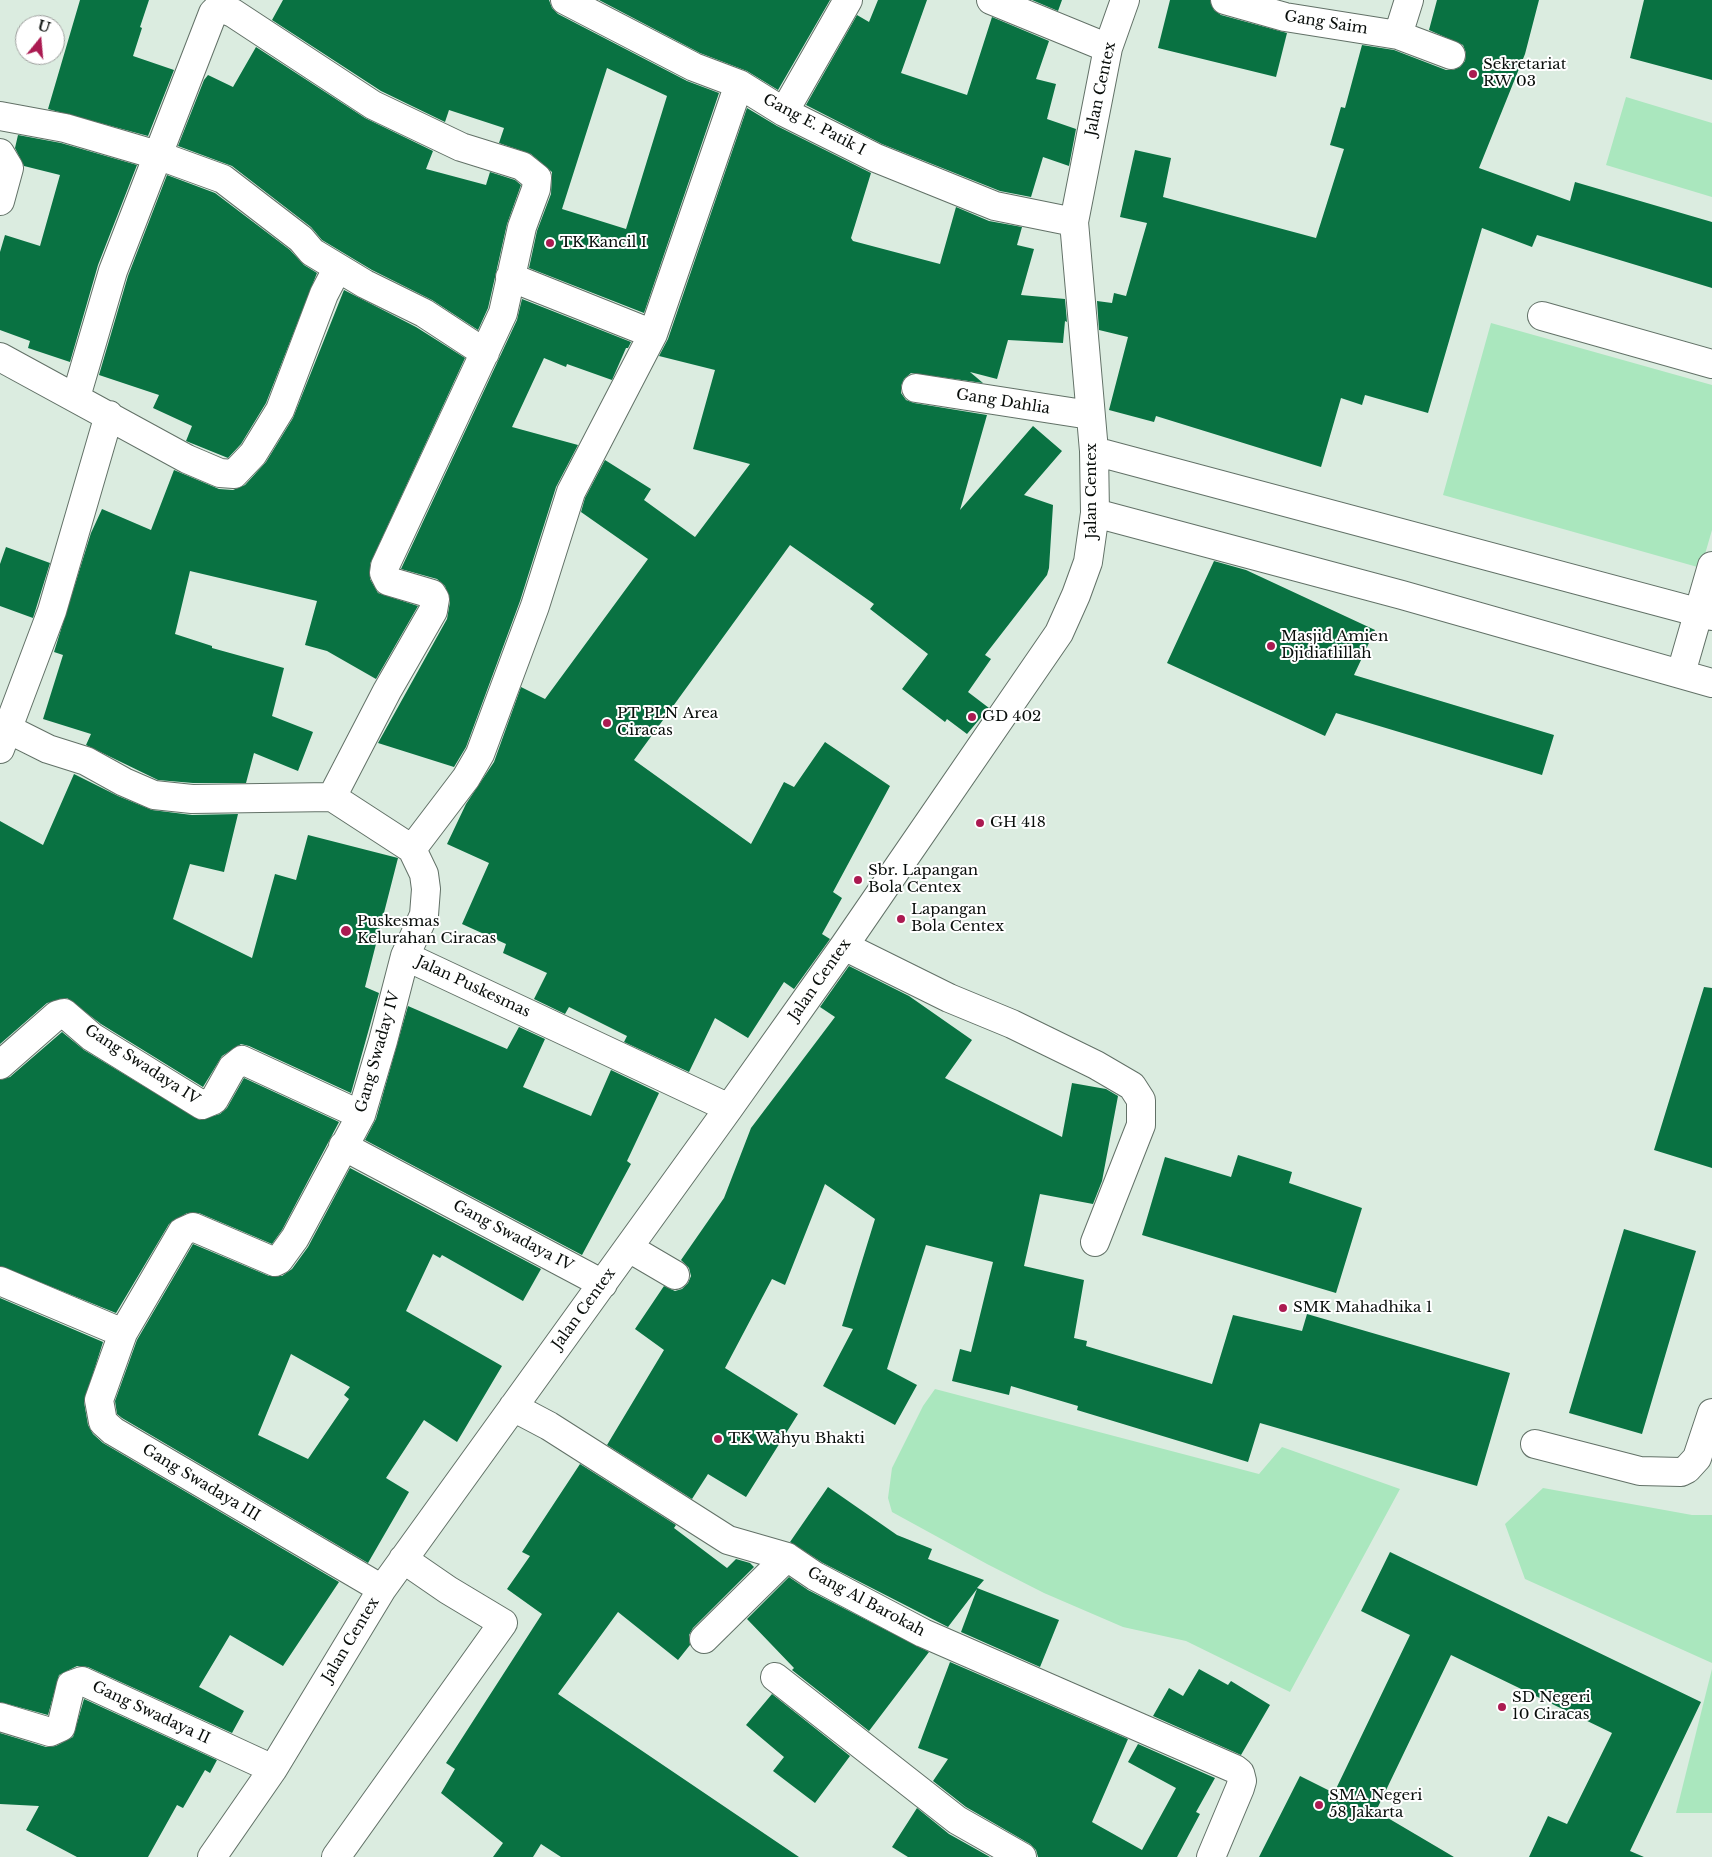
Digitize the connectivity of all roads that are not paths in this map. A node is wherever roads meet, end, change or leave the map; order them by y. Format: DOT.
graph roads {
  1 [pos="565,0"];
  2 [pos="848,0"];
  3 [pos="991,0"];
  4 [pos="1125,0"];
  5 [pos="1225,0"];
  6 [pos="1409,0"];
  7 [pos="1398,35"];
  8 [pos="1108,48"];
  9 [pos="1451,55"];
  10 [pos="739,84"];
  11 [pos="784,112"];
  12 [pos="0,122"];
  13 [pos="0,153"];
  14 [pos="157,155"];
  15 [pos="0,201"];
  16 [pos="1074,222"];
  17 [pos="337,269"];
  18 [pos="510,276"];
  19 [pos="1542,316"];
  20 [pos="653,334"];
  21 [pos="485,353"];
  22 [pos="0,357"];
  23 [pos="1712,364"];
  24 [pos="916,388"];
  25 [pos="76,397"];
  26 [pos="109,415"];
  27 [pos="1090,415"];
  28 [pos="1094,451"];
  29 [pos="1095,513"];
  30 [pos="1712,566"];
  31 [pos="1705,614"];
  32 [pos="1680,673"];
  33 [pos="1712,683"];
  34 [pos="2,735"];
  35 [pos="332,797"];
  36 [pos="412,849"];
  37 [pos="844,946"];
  38 [pos="405,956"];
  39 [pos="0,1065"];
  40 [pos="729,1108"];
  41 [pos="361,1115"];
  42 [pos="343,1146"];
  43 [pos="1095,1242"];
  44 [pos="629,1248"];
  45 [pos="675,1275"];
  46 [pos="0,1281"];
  47 [pos="603,1284"];
  48 [pos="123,1333"];
  49 [pos="513,1407"];
  50 [pos="1712,1413"];
  51 [pos="1535,1444"];
  52 [pos="787,1558"];
  53 [pos="403,1559"];
  54 [pos="382,1590"];
  55 [pos="704,1639"];
  56 [pos="775,1677"];
  57 [pos="0,1717"];
  58 [pos="273,1769"];
  59 [pos="212,1857"];
  60 [pos="336,1857"];
  61 [pos="1022,1857"];
  62 [pos="1211,1857"];
  1 -- 10 [label="street, Gang E. Patik I"];
  2 -- 11 [label="street"];
  3 -- 8 [label="street"];
  4 -- 8 [label="street, Jalan Centex"];
  5 -- 7 [label="street, Gang Saim"];
  6 -- 7 [label="street"];
  7 -- 9 [label="street, Gang Saim"];
  8 -- 16 [label="street, Jalan Centex"];
  10 -- 11 [label="street, Gang E. Patik I"];
  10 -- 20 [label="street"];
  11 -- 16 [label="street, Gang E. Patik I"];
  12 -- 14 [label="street"];
  13 -- 15 [label="street"];
  14 -- 17 [label="street"];
  14 -- 18 [label="street"];
  14 -- 25 [label="street"];
  16 -- 27 [label="street, Jalan Centex"];
  17 -- 21 [label="street"];
  17 -- 26 [label="street"];
  18 -- 20 [label="street"];
  18 -- 21 [label="street"];
  19 -- 23 [label="street"];
  20 -- 36 [label="street"];
  21 -- 35 [label="street"];
  22 -- 25 [label="street"];
  24 -- 27 [label="street, Gang Dahlia"];
  25 -- 26 [label="street"];
  26 -- 34 [label="street"];
  27 -- 28 [label="street, Jalan Centex"];
  28 -- 29 [label="street, Jalan Centex"];
  28 -- 31 [label="street"];
  29 -- 32 [label="street"];
  29 -- 37 [label="street, Jalan Centex"];
  30 -- 31 [label="street"];
  31 -- 32 [label="street"];
  32 -- 33 [label="street"];
  34 -- 35 [label="street"];
  35 -- 36 [label="street"];
  36 -- 38 [label="street, Jalan Puskesmas"];
  37 -- 40 [label="street, Jalan Centex"];
  37 -- 43 [label="street"];
  38 -- 40 [label="street, Jalan Puskesmas"];
  38 -- 41 [label="street, Gang Swaday IV"];
  39 -- 41 [label="street, Gang Swadaya IV"];
  40 -- 44 [label="street, Jalan Centex"];
  41 -- 42 [label="street, Gang Swaday IV"];
  42 -- 47 [label="street, Gang Swadaya IV"];
  42 -- 48 [label="street, Gang Swadaya III"];
  44 -- 45 [label="street"];
  44 -- 47 [label="street, Jalan Centex"];
  46 -- 48 [label="street"];
  47 -- 49 [label="street, Jalan Centex"];
  48 -- 54 [label="street, Gang Swadaya III"];
  49 -- 52 [label="street, Gang Al Barokah"];
  49 -- 53 [label="street, Jalan Centex"];
  50 -- 51 [label="street"];
  52 -- 55 [label="street"];
  52 -- 62 [label="street, Gang Al Barokah"];
  53 -- 54 [label="street, Jalan Centex"];
  53 -- 60 [label="street"];
  54 -- 58 [label="street, Jalan Centex"];
  56 -- 61 [label="street"];
  57 -- 58 [label="street, Gang Swadaya II"];
  58 -- 59 [label="street, Jalan Centex"];
}
